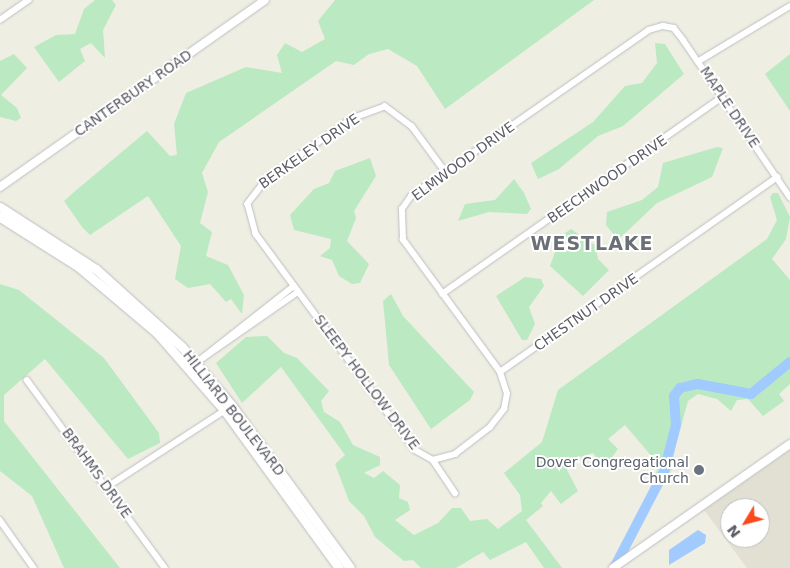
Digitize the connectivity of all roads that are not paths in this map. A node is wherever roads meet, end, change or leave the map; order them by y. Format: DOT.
graph roads {
  1 [pos="29,0"];
  2 [pos="265,0"];
  3 [pos="790,6"];
  4 [pos="0,20"];
  5 [pos="663,26"];
  6 [pos="698,61"];
  7 [pos="722,97"];
  8 [pos="444,172"];
  9 [pos="777,177"];
  10 [pos="0,187"];
  11 [pos="790,197"];
  12 [pos="0,207"];
  13 [pos="0,217"];
  14 [pos="294,286"];
  15 [pos="298,292"];
  16 [pos="442,294"];
  17 [pos="193,365"];
  18 [pos="500,372"];
  19 [pos="28,380"];
  20 [pos="228,408"];
  21 [pos="790,444"];
  22 [pos="433,460"];
  23 [pos="107,487"];
  24 [pos="455,493"];
  25 [pos="1,523"];
  26 [pos="34,568"];
  27 [pos="165,568"];
  28 [pos="339,568"];
  29 [pos="350,568"];
  30 [pos="612,568"];
  1 -- 4 [label="street"];
  2 -- 10 [label="street, CANTERBURY ROAD"];
  3 -- 6 [label="street"];
  5 -- 6 [label="street, MAPLE DRIVE"];
  5 -- 8 [label="street, ELMWOOD DRIVE"];
  6 -- 7 [label="street, MAPLE DRIVE"];
  7 -- 9 [label="street, MAPLE DRIVE"];
  7 -- 16 [label="street, BEECHWOOD DRIVE"];
  8 -- 14 [label="street, BERKELEY DRIVE"];
  8 -- 16 [label="street, ELMWOOD DRIVE"];
  9 -- 11 [label="street, MAPLE DRIVE"];
  9 -- 18 [label="street, CHESTNUT DRIVE"];
  12 -- 17 [label="main road, HILLIARD BOULEVARD"];
  13 -- 17 [label="main road, HILLIARD BOULEVARD"];
  14 -- 15 [label="street, BERKELEY DRIVE"];
  14 -- 17 [label="street"];
  15 -- 17 [label="street"];
  15 -- 22 [label="street, SLEEPY HOLLOW DRIVE"];
  16 -- 18 [label="street, ELMWOOD DRIVE"];
  17 -- 20 [label="main road, HILLIARD BOULEVARD"];
  18 -- 22 [label="street"];
  19 -- 23 [label="street, BRAHMS DRIVE"];
  20 -- 23 [label="street"];
  20 -- 28 [label="main road, HILLIARD BOULEVARD"];
  20 -- 29 [label="main road, HILLIARD BOULEVARD"];
  21 -- 30 [label="street"];
  22 -- 24 [label="street, SLEEPY HOLLOW DRIVE"];
  23 -- 27 [label="street, BRAHMS DRIVE"];
  25 -- 26 [label="street"];
}
